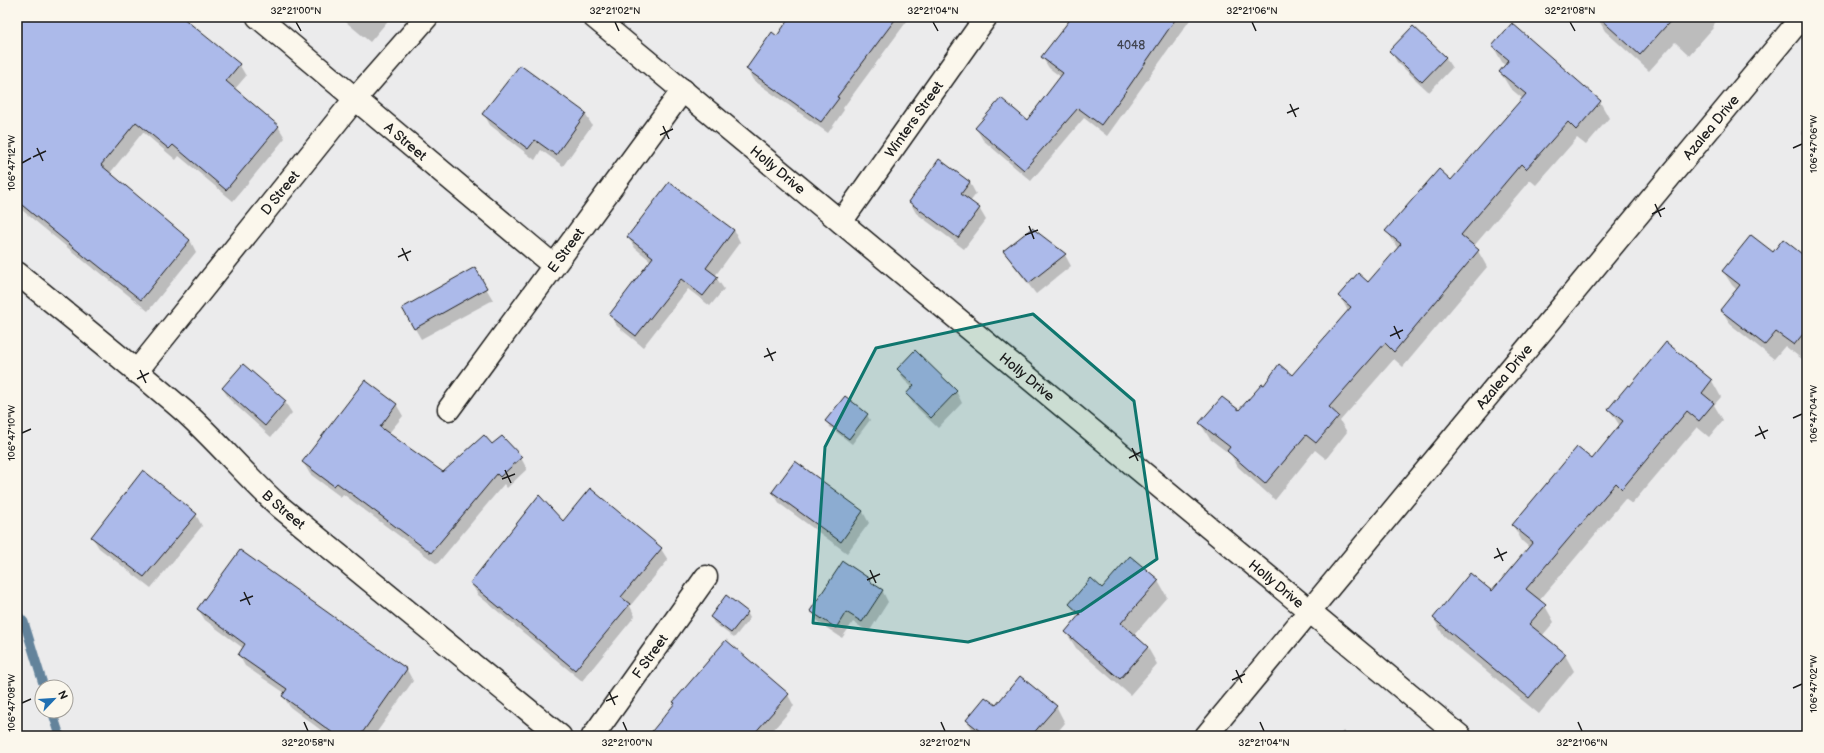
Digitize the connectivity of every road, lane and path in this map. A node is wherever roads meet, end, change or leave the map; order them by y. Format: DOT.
graph roads {
  1 [pos="258,17"];
  2 [pos="427,17"];
  3 [pos="594,17"];
  4 [pos="986,17"];
  5 [pos="1802,17"];
  6 [pos="682,90"];
  7 [pos="355,99"];
  8 [pos="841,222"];
  9 [pos="553,265"];
  10 [pos="17,273"];
  11 [pos="136,372"];
  12 [pos="449,409"];
  13 [pos="706,577"];
  14 [pos="1310,611"];
  15 [pos="560,736"];
  16 [pos="593,736"];
  17 [pos="1206,736"];
  18 [pos="1460,736"];
  1 -- 7 [label="street, A Street"];
  2 -- 7 [label="street, D Street"];
  3 -- 6 [label="street, Holly Drive"];
  4 -- 8 [label="street, Winters Street"];
  5 -- 14 [label="street, Azalea Drive"];
  6 -- 8 [label="street, Holly Drive"];
  6 -- 9 [label="street, E Street"];
  7 -- 9 [label="street, A Street"];
  7 -- 11 [label="street, D Street"];
  8 -- 14 [label="street, Holly Drive"];
  9 -- 12 [label="street, E Street"];
  10 -- 11 [label="street, B Street"];
  11 -- 15 [label="street, B Street"];
  13 -- 16 [label="street, F Street"];
  14 -- 17 [label="street, Azalea Drive"];
  14 -- 18 [label="street, Holly Drive"];
}
